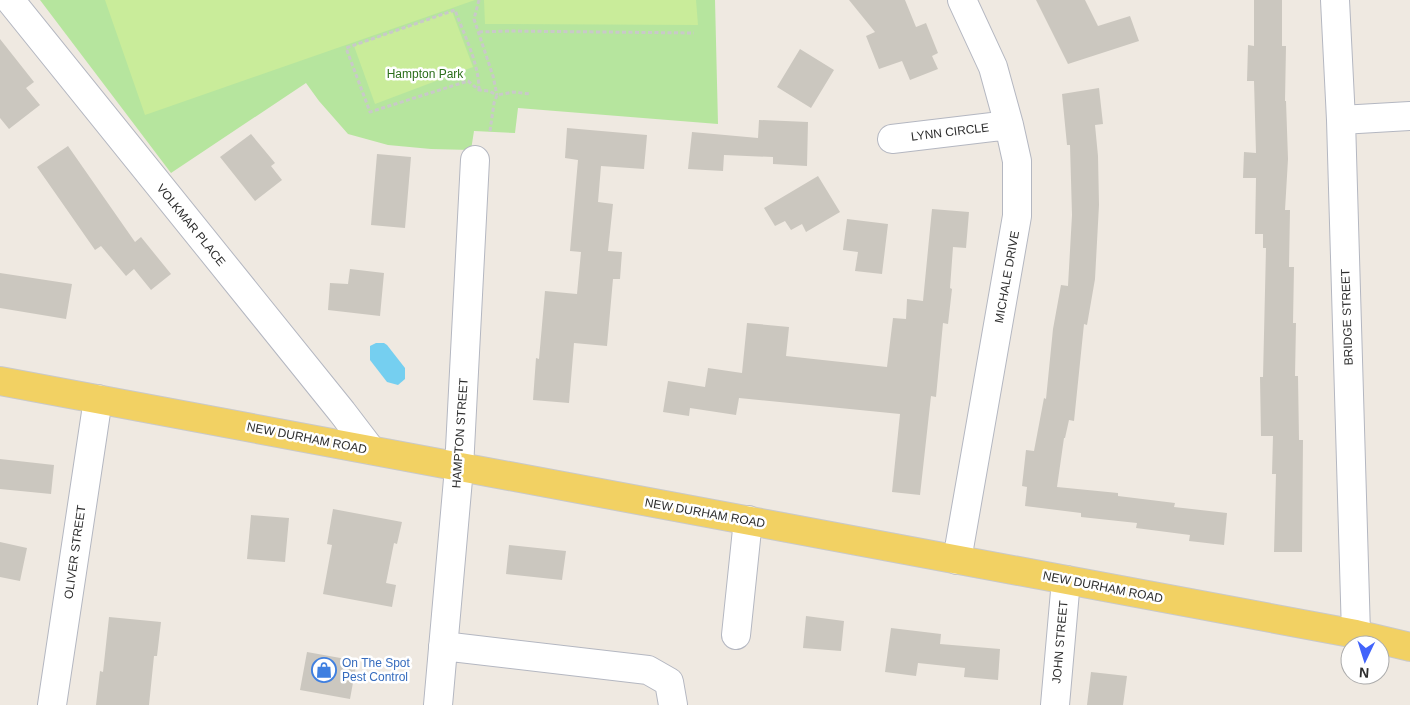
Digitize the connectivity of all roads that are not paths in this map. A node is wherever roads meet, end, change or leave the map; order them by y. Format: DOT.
graph roads {
  1 [pos="10,0"];
  2 [pos="962,0"];
  3 [pos="1335,0"];
  4 [pos="1410,116"];
  5 [pos="1341,120"];
  6 [pos="1009,125"];
  7 [pos="892,138"];
  8 [pos="475,160"];
  9 [pos="0,381"];
  10 [pos="98,399"];
  11 [pos="371,450"];
  12 [pos="459,468"];
  13 [pos="748,520"];
  14 [pos="957,560"];
  15 [pos="1066,580"];
  16 [pos="1356,634"];
  17 [pos="736,635"];
  18 [pos="443,646"];
  19 [pos="1410,646"];
  20 [pos="52,705"];
  21 [pos="438,705"];
  22 [pos="673,705"];
  23 [pos="1055,705"];
  1 -- 11 [label="street, VOLKMAR PLACE"];
  2 -- 6 [label="street, MICHALE DRIVE"];
  3 -- 5 [label="street, BRIDGE STREET"];
  4 -- 5 [label="street"];
  5 -- 16 [label="street, BRIDGE STREET"];
  6 -- 7 [label="street, LYNN CIRCLE"];
  6 -- 14 [label="street, MICHALE DRIVE"];
  8 -- 12 [label="street, HAMPTON STREET"];
  9 -- 10 [label="main road, NEW DURHAM ROAD"];
  10 -- 11 [label="main road, NEW DURHAM ROAD"];
  10 -- 20 [label="street, OLIVER STREET"];
  11 -- 12 [label="main road, NEW DURHAM ROAD"];
  12 -- 13 [label="main road, NEW DURHAM ROAD"];
  12 -- 18 [label="street, HAMPTON STREET"];
  13 -- 14 [label="main road, NEW DURHAM ROAD"];
  13 -- 17 [label="street"];
  14 -- 15 [label="main road, NEW DURHAM ROAD"];
  15 -- 16 [label="main road, NEW DURHAM ROAD"];
  15 -- 23 [label="street, JOHN STREET"];
  16 -- 19 [label="main road, NEW DURHAM ROAD"];
  18 -- 21 [label="street, HAMPTON STREET"];
  18 -- 22 [label="street"];
}
